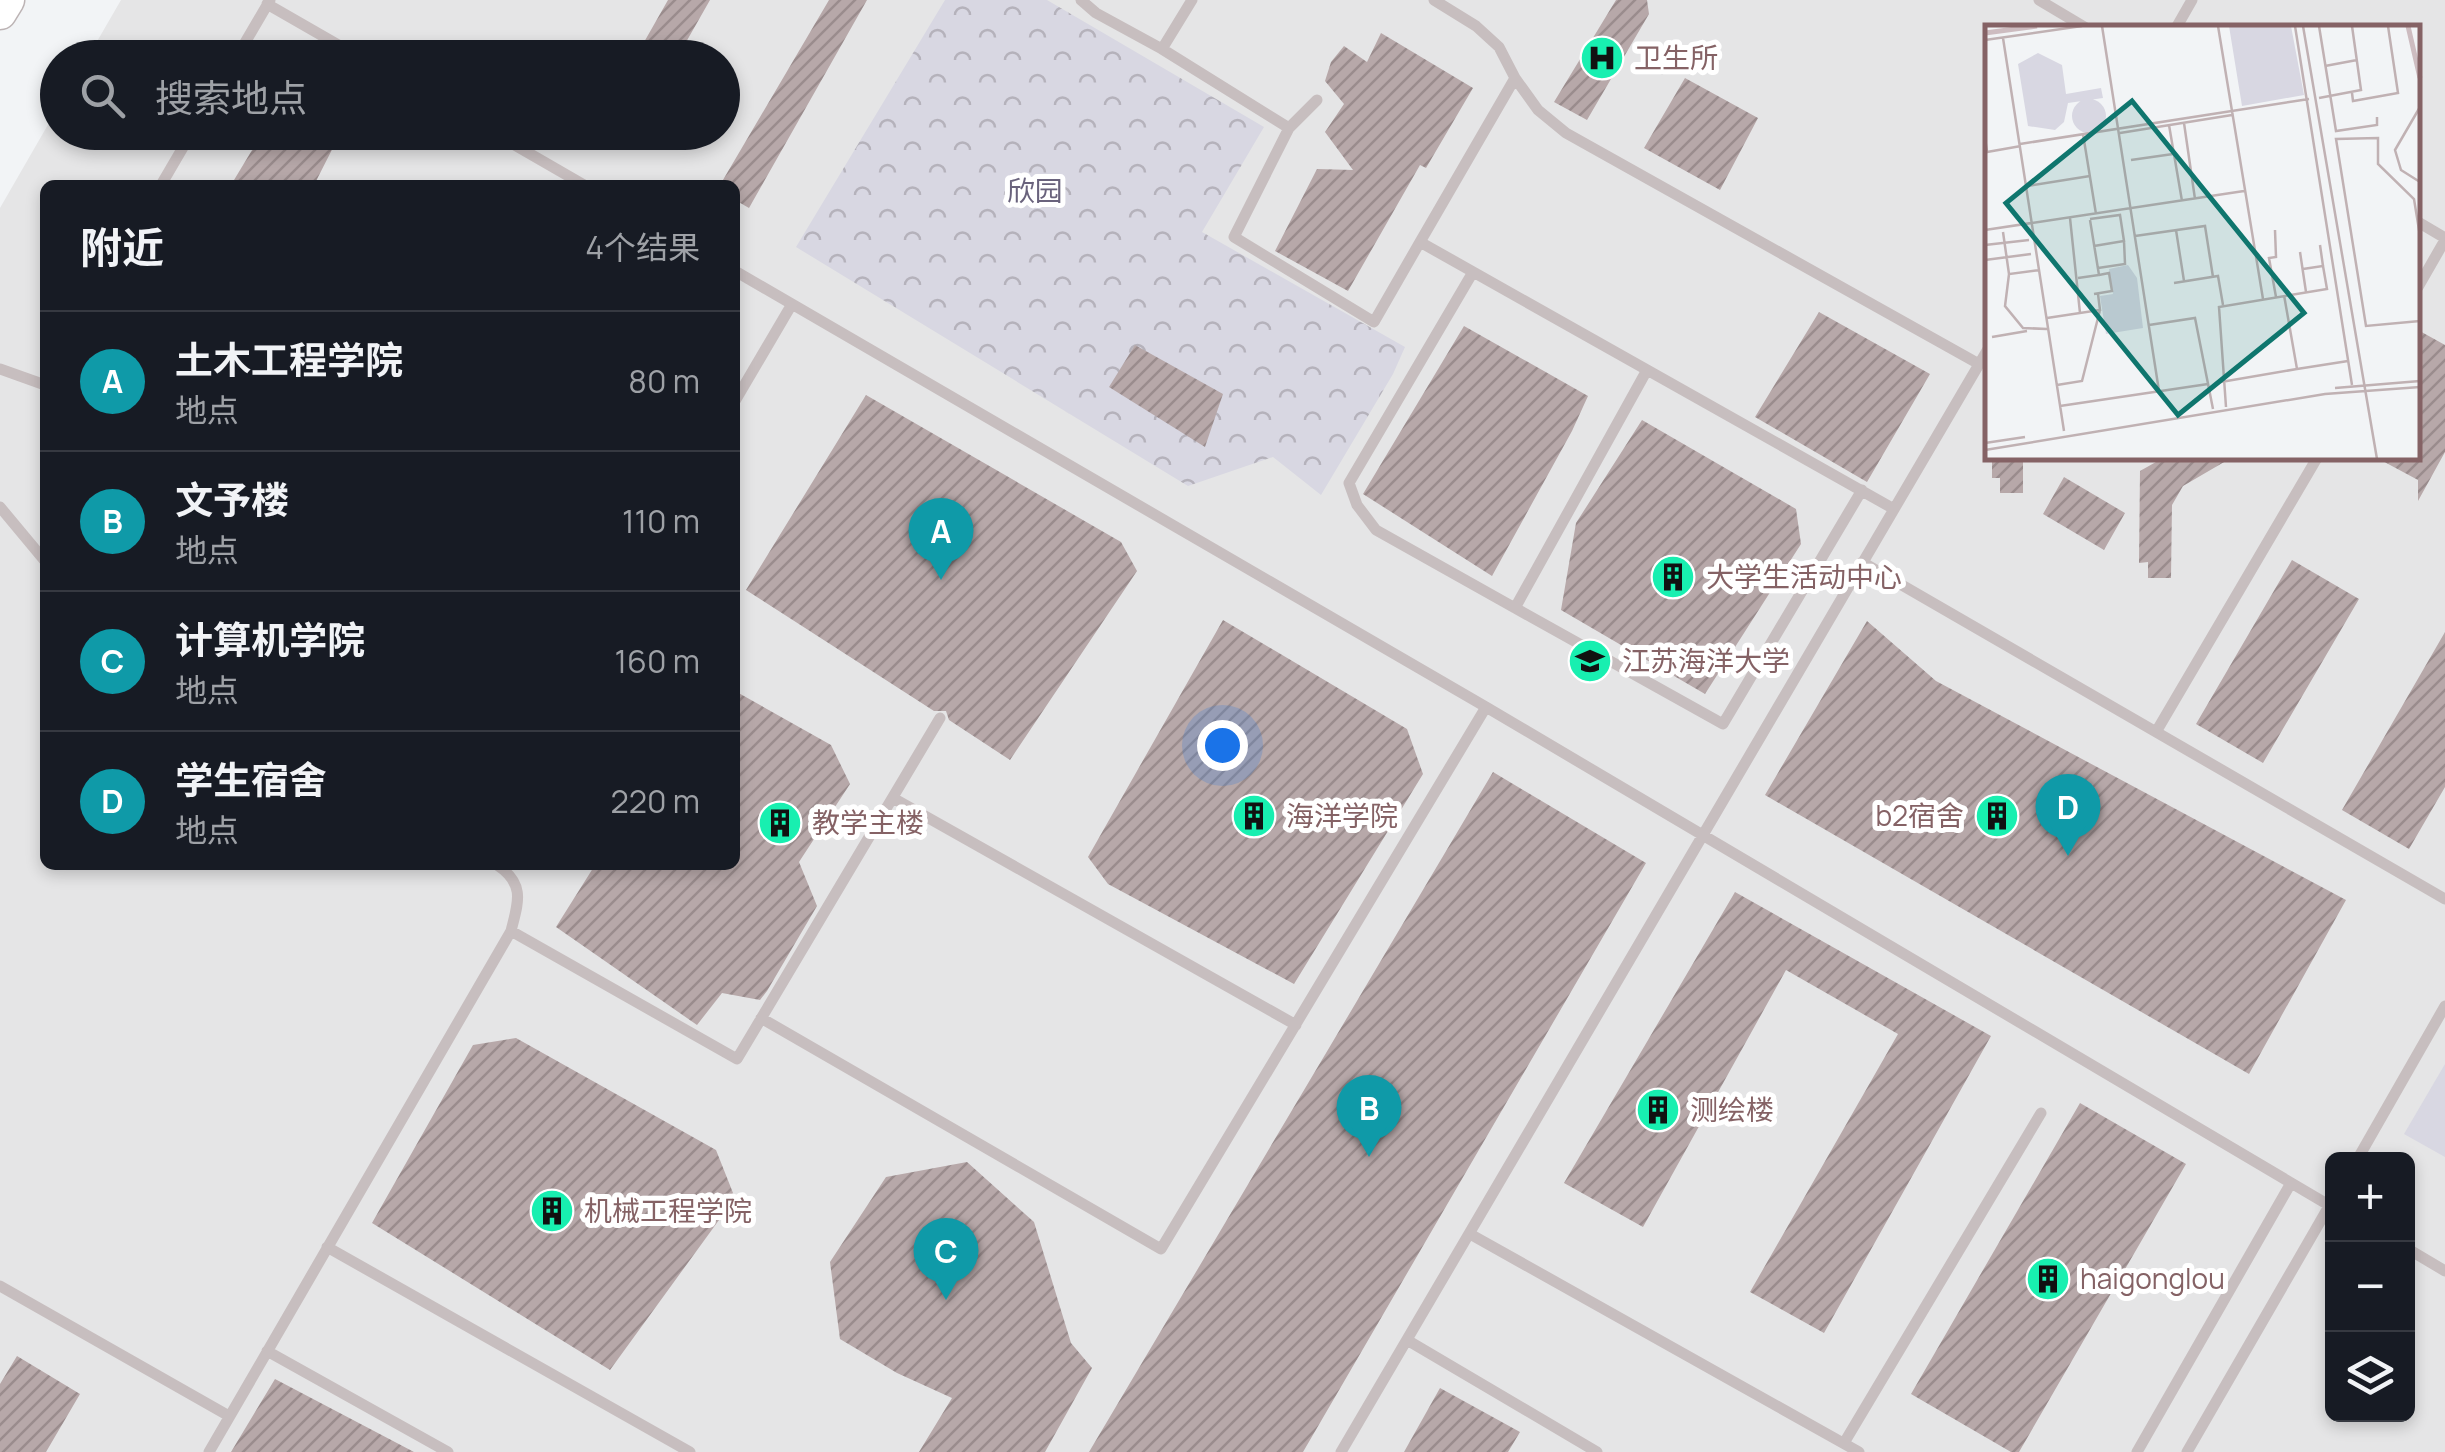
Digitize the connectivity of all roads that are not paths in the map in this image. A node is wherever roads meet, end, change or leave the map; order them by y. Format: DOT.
graph roads {
  1 [pos="8,0"];
  2 [pos="1081,0"];
  3 [pos="1192,0"];
  4 [pos="1434,0"];
  5 [pos="2039,0"];
  6 [pos="2192,0"];
  7 [pos="268,2"];
  8 [pos="0,13"];
  9 [pos="2081,25"];
  10 [pos="2178,25"];
  11 [pos="246,40"];
  12 [pos="331,40"];
  13 [pos="1162,49"];
  14 [pos="1514,78"];
  15 [pos="1317,100"];
  16 [pos="1289,128"];
  17 [pos="181,150"];
  18 [pos="523,150"];
  19 [pos="164,180"];
  20 [pos="575,180"];
  21 [pos="2420,223"];
  22 [pos="2445,239"];
  23 [pos="1420,242"];
  24 [pos="1473,272"];
  25 [pos="740,274"];
  26 [pos="2420,283"];
  27 [pos="792,304"];
  28 [pos="1985,354"];
  29 [pos="1979,364"];
  30 [pos="0,369"];
  31 [pos="1647,370"];
  32 [pos="40,383"];
  33 [pos="740,392"];
  34 [pos="2316,460"];
  35 [pos="1862,490"];
  36 [pos="0,507"];
  37 [pos="1894,508"];
  38 [pos="40,556"];
  39 [pos="1862,562"];
  40 [pos="1515,608"];
  41 [pos="1486,707"];
  42 [pos="940,718"];
  43 [pos="2156,732"];
  44 [pos="893,798"];
  45 [pos="1704,836"];
  46 [pos="505,870"];
  47 [pos="2445,899"];
  48 [pos="511,932"];
  49 [pos="2445,1006"];
  50 [pos="761,1018"];
  51 [pos="1296,1025"];
  52 [pos="2041,1113"];
  53 [pos="2361,1152"];
  54 [pos="2292,1183"];
  55 [pos="2325,1201"];
  56 [pos="2325,1217"];
  57 [pos="1470,1234"];
  58 [pos="327,1247"];
  59 [pos="2415,1254"];
  60 [pos="2445,1271"];
  61 [pos="0,1286"];
  62 [pos="1407,1340"];
  63 [pos="267,1351"];
  64 [pos="230,1416"];
  65 [pos="1844,1443"];
  66 [pos="209,1452"];
  67 [pos="448,1452"];
  68 [pos="690,1452"];
  69 [pos="1341,1452"];
  70 [pos="1597,1452"];
  71 [pos="1859,1452"];
  72 [pos="2137,1452"];
  73 [pos="2187,1452"];
  1 -- 8 [label="main road"];
  2 -- 13 [label="lane"];
  3 -- 13 [label="lane"];
  4 -- 14 [label="lane"];
  5 -- 9 [label="lane"];
  6 -- 10 [label="lane"];
  7 -- 11 [label="lane"];
  7 -- 12 [label="lane"];
  13 -- 16 [label="lane"];
  14 -- 23 [label="lane"];
  14 -- 29 [label="lane"];
  15 -- 16 [label="lane"];
  16 -- 23 [label="lane"];
  17 -- 19 [label="lane"];
  18 -- 20 [label="lane"];
  21 -- 22 [label="lane"];
  22 -- 26 [label="lane"];
  23 -- 24 [label="lane"];
  24 -- 31 [label="lane"];
  24 -- 40 [label="lane"];
  25 -- 27 [label="lane"];
  27 -- 33 [label="lane"];
  27 -- 41 [label="lane"];
  28 -- 29 [label="lane"];
  29 -- 37 [label="lane"];
  30 -- 32 [label="lane"];
  31 -- 35 [label="lane"];
  31 -- 40 [label="lane"];
  34 -- 43 [label="lane"];
  35 -- 37 [label="lane"];
  35 -- 40 [label="lane"];
  36 -- 38 [label="lane"];
  37 -- 39 [label="lane"];
  39 -- 43 [label="lane"];
  39 -- 45 [label="lane"];
  41 -- 45 [label="lane"];
  41 -- 51 [label="lane"];
  42 -- 44 [label="lane"];
  43 -- 47 [label="lane"];
  44 -- 50 [label="lane"];
  44 -- 51 [label="lane"];
  45 -- 54 [label="lane"];
  45 -- 57 [label="lane"];
  46 -- 48 [label="lane"];
  48 -- 50 [label="lane"];
  48 -- 58 [label="lane"];
  49 -- 53 [label="lane"];
  50 -- 51 [label="lane"];
  52 -- 65 [label="lane"];
  54 -- 55 [label="lane"];
  54 -- 72 [label="lane"];
  56 -- 73 [label="lane"];
  57 -- 62 [label="lane"];
  57 -- 65 [label="lane"];
  58 -- 63 [label="lane"];
  58 -- 68 [label="lane"];
  59 -- 60 [label="lane"];
  61 -- 64 [label="lane"];
  62 -- 69 [label="lane"];
  62 -- 70 [label="lane"];
  63 -- 64 [label="lane"];
  63 -- 67 [label="lane"];
  64 -- 66 [label="lane"];
  65 -- 71 [label="lane"];
}
